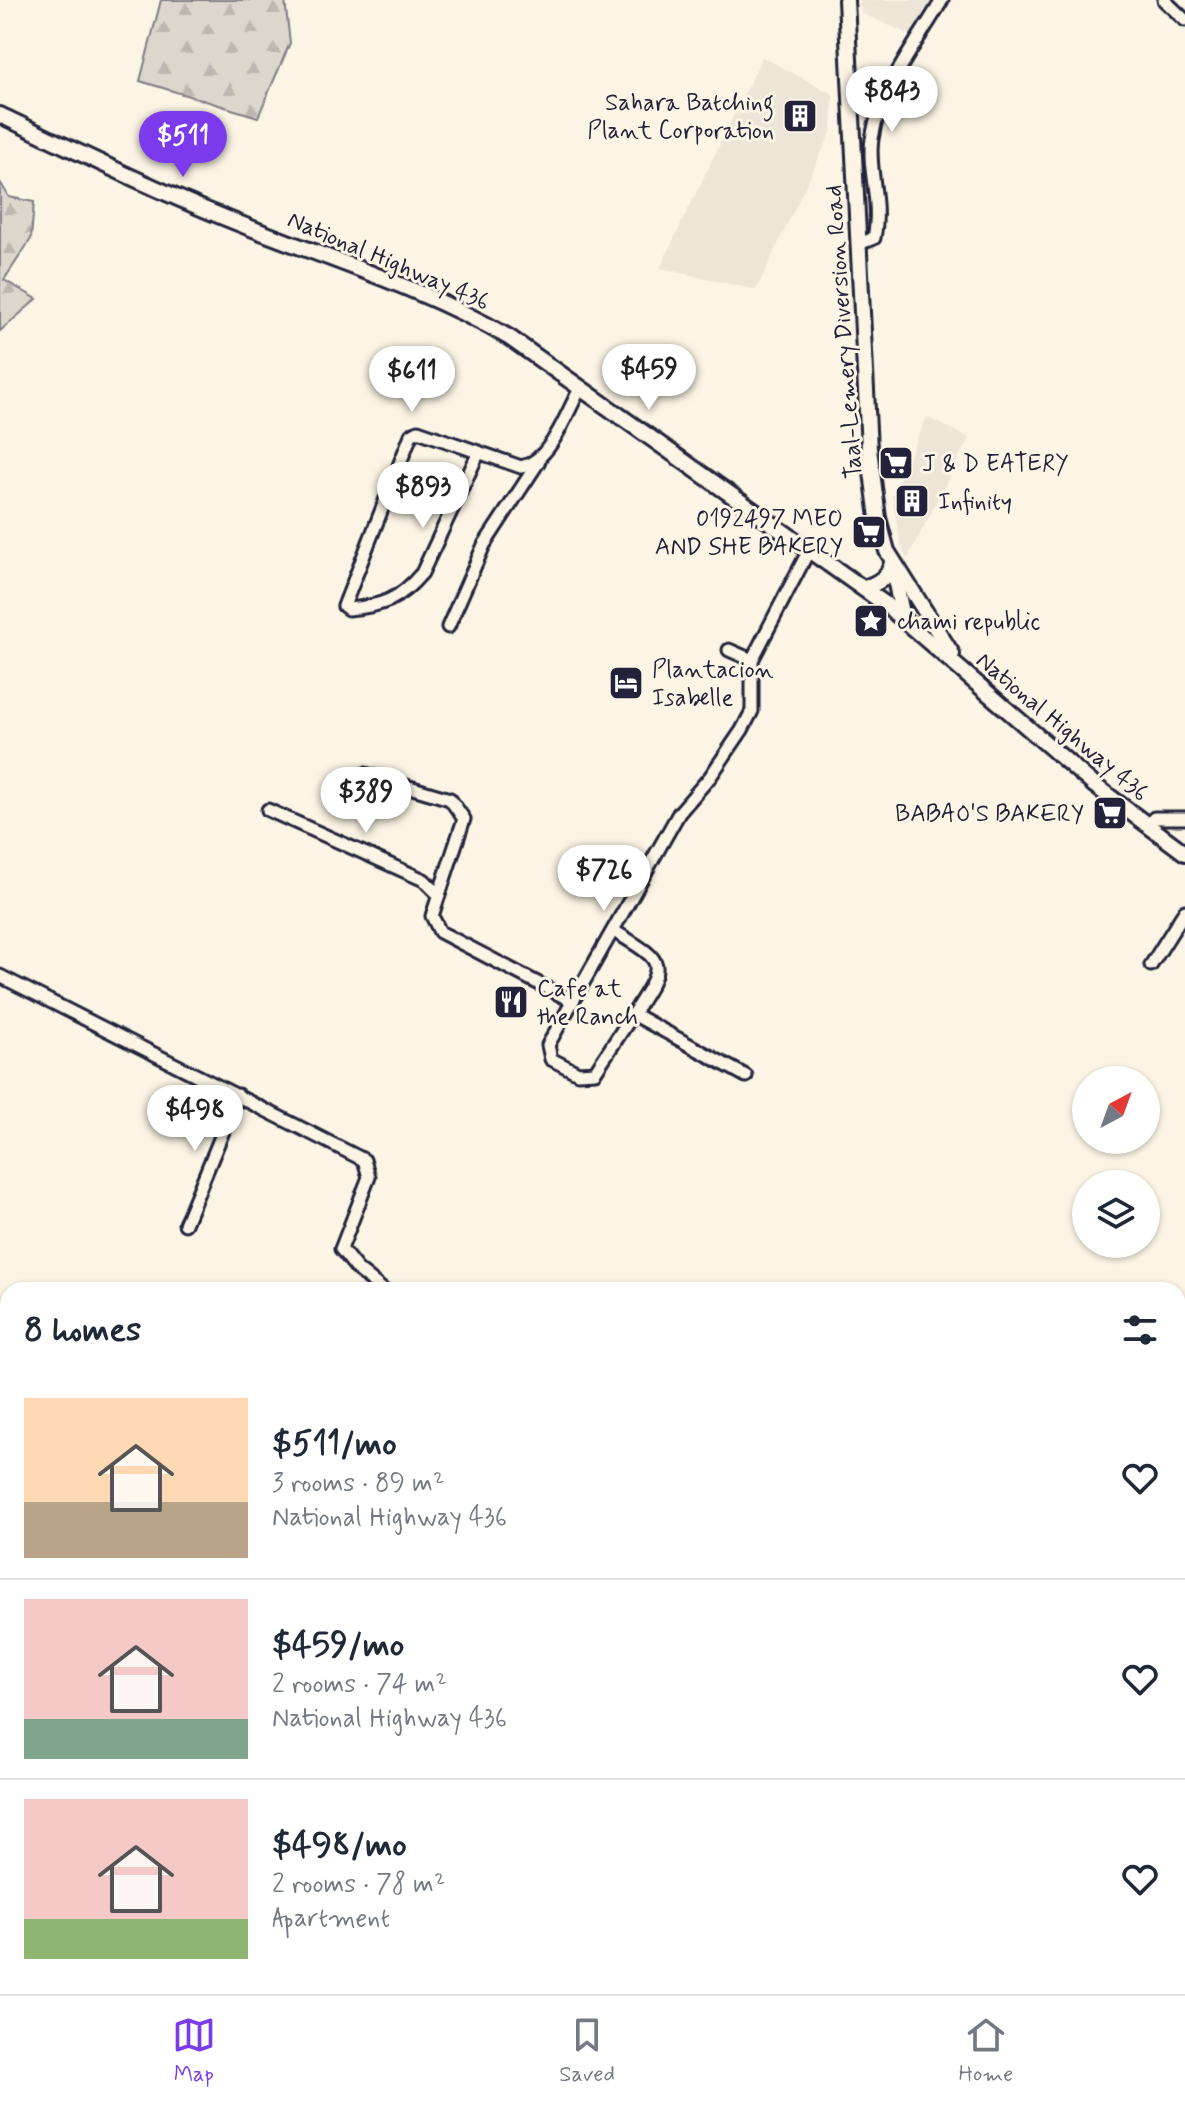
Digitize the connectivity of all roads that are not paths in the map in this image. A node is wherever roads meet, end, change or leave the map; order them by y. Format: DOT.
graph roads {
  1 [pos="846,0"];
  2 [pos="942,0"];
  3 [pos="1164,0"];
  4 [pos="1185,20"];
  5 [pos="0,115"];
  6 [pos="859,244"];
  7 [pos="581,387"];
  8 [pos="479,452"];
  9 [pos="541,457"];
  10 [pos="809,550"];
  11 [pos="892,563"];
  12 [pos="864,588"];
  13 [pos="903,619"];
  14 [pos="448,627"];
  15 [pos="729,650"];
  16 [pos="752,660"];
  17 [pos="963,670"];
  18 [pos="365,774"];
  19 [pos="268,810"];
  20 [pos="1185,818"];
  21 [pos="1147,826"];
  22 [pos="1185,853"];
  23 [pos="439,895"];
  24 [pos="1185,911"];
  25 [pos="614,931"];
  26 [pos="1151,965"];
  27 [pos="0,976"];
  28 [pos="572,1001"];
  29 [pos="633,1014"];
  30 [pos="746,1076"];
  31 [pos="238,1095"];
  32 [pos="185,1224"];
  33 [pos="373,1282"];
  1 -- 6 [label="main road, Taal-Lemery Diversion Road"];
  2 -- 6 [label="street"];
  3 -- 4 [label="street"];
  5 -- 7 [label="main road, National Highway 436"];
  6 -- 11 [label="main road, Taal-Lemery Diversion Road"];
  7 -- 9 [label="street"];
  7 -- 10 [label="main road, National Highway 436"];
  8 -- 8 [label="street"];
  8 -- 9 [label="street"];
  9 -- 14 [label="street"];
  10 -- 12 [label="main road, National Highway 436"];
  10 -- 16 [label="street"];
  11 -- 12 [label="main road"];
  11 -- 13 [label="main road, Taal-Lemery Diversion Road"];
  11 -- 17 [label="main road, Taal-Lemery Diversion Road"];
  12 -- 13 [label="main road, National Highway 436"];
  13 -- 17 [label="main road, National Highway 436"];
  15 -- 16 [label="street"];
  16 -- 25 [label="street"];
  17 -- 21 [label="main road, National Highway 436"];
  18 -- 23 [label="street"];
  19 -- 23 [label="street"];
  20 -- 21 [label="street"];
  21 -- 22 [label="main road, National Highway 436"];
  23 -- 28 [label="street"];
  24 -- 26 [label="street"];
  25 -- 28 [label="street"];
  25 -- 29 [label="street"];
  27 -- 31 [label="street"];
  28 -- 29 [label="street"];
  29 -- 30 [label="street"];
  31 -- 32 [label="street"];
  31 -- 33 [label="street"];
}
